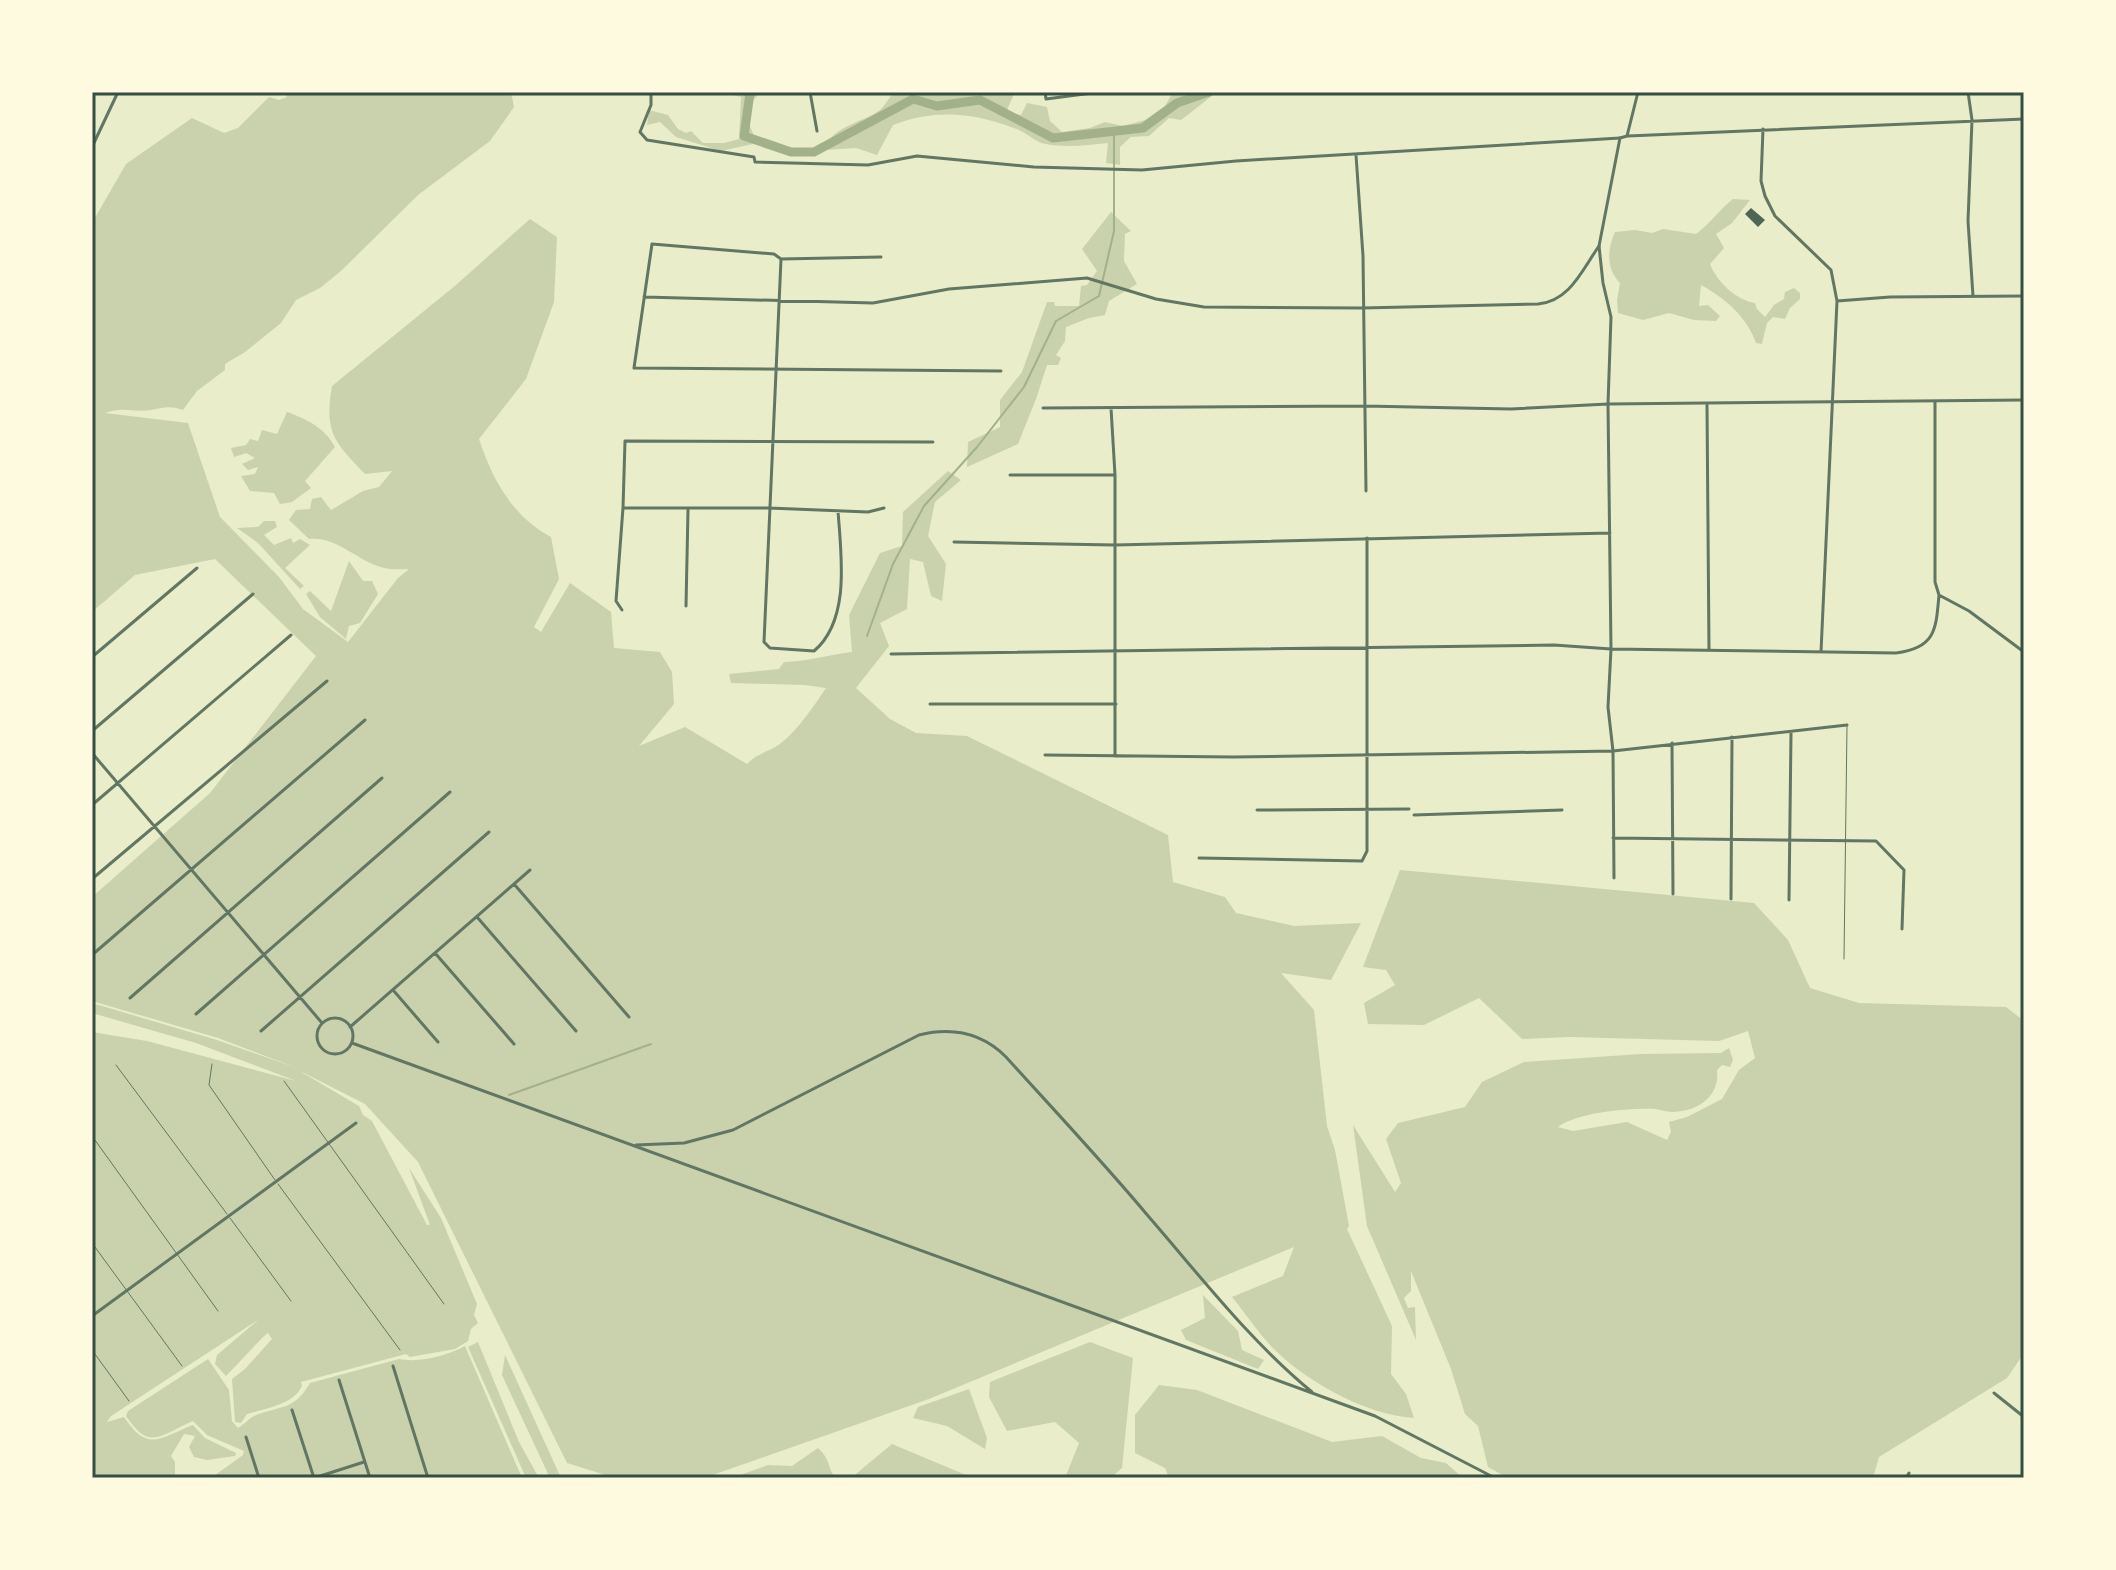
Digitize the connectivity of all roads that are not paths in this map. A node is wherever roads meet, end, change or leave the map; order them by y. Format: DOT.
graph roads {
  1 [pos="118,92"];
  2 [pos="651,92"];
  3 [pos="810,92"];
  4 [pos="1045,92"];
  5 [pos="1100,92"];
  6 [pos="1638,92"];
  7 [pos="1968,92"];
  8 [pos="2024,119"];
  9 [pos="1972,120"];
  10 [pos="1763,129"];
  11 [pos="817,131"];
  12 [pos="1627,136"];
  13 [pos="1620,138"];
  14 [pos="92,147"];
  15 [pos="1356,153"];
  16 [pos="1599,246"];
  17 [pos="881,257"];
  18 [pos="781,259"];
  19 [pos="1973,296"];
  20 [pos="2024,296"];
  21 [pos="644,297"];
  22 [pos="780,301"];
  23 [pos="1837,301"];
  24 [pos="1362,308"];
  25 [pos="777,370"];
  26 [pos="1001,371"];
  27 [pos="2024,400"];
  28 [pos="1935,402"];
  29 [pos="1608,404"];
  30 [pos="1832,404"];
  31 [pos="1707,405"];
  32 [pos="1364,406"];
  33 [pos="1111,407"];
  34 [pos="1043,408"];
  35 [pos="774,440"];
  36 [pos="933,442"];
  37 [pos="1010,475"];
  38 [pos="1115,475"];
  39 [pos="1366,491"];
  40 [pos="623,508"];
  41 [pos="769,508"];
  42 [pos="884,508"];
  43 [pos="688,510"];
  44 [pos="838,511"];
  45 [pos="1610,533"];
  46 [pos="1367,538"];
  47 [pos="954,542"];
  48 [pos="1115,545"];
  49 [pos="197,568"];
  50 [pos="253,594"];
  51 [pos="1939,595"];
  52 [pos="686,606"];
  53 [pos="622,610"];
  54 [pos="291,635"];
  55 [pos="1367,647"];
  56 [pos="1611,649"];
  57 [pos="1709,650"];
  58 [pos="1115,652"];
  59 [pos="1821,652"];
  60 [pos="2024,652"];
  61 [pos="891,654"];
  62 [pos="92,657"];
  63 [pos="327,681"];
  64 [pos="930,704"];
  65 [pos="1116,704"];
  66 [pos="365,720"];
  67 [pos="1847,725"];
  68 [pos="92,731"];
  69 [pos="1791,733"];
  70 [pos="1732,737"];
  71 [pos="1672,743"];
  72 [pos="1613,751"];
  73 [pos="92,753"];
  74 [pos="1366,754"];
  75 [pos="1045,755"];
  76 [pos="1115,756"];
  77 [pos="382,778"];
  78 [pos="118,783"];
  79 [pos="450,792"];
  80 [pos="92,805"];
  81 [pos="1367,808"];
  82 [pos="1409,809"];
  83 [pos="1257,810"];
  84 [pos="1562,810"];
  85 [pos="1414,815"];
  86 [pos="153,825"];
  87 [pos="489,832"];
  88 [pos="1613,838"];
  89 [pos="1671,840"];
  90 [pos="1730,840"];
  91 [pos="1845,840"];
  92 [pos="1789,841"];
  93 [pos="1199,858"];
  94 [pos="191,869"];
  95 [pos="530,870"];
  96 [pos="1614,878"];
  97 [pos="92,879"];
  98 [pos="514,884"];
  99 [pos="1673,894"];
  100 [pos="1731,899"];
  101 [pos="1789,900"];
  102 [pos="228,912"];
  103 [pos="477,917"];
  104 [pos="1902,929"];
  105 [pos="435,953"];
  106 [pos="264,954"];
  107 [pos="92,955"];
  108 [pos="1844,959"];
  109 [pos="393,990"];
  110 [pos="300,997"];
  111 [pos="130,998"];
  112 [pos="196,1014"];
  113 [pos="629,1017"];
  114 [pos="322,1023"];
  115 [pos="350,1027"];
  116 [pos="261,1031"];
  117 [pos="576,1031"];
  118 [pos="438,1042"];
  119 [pos="352,1043"];
  120 [pos="514,1044"];
  121 [pos="212,1064"];
  122 [pos="116,1065"];
  123 [pos="284,1081"];
  124 [pos="356,1123"];
  125 [pos="92,1136"];
  126 [pos="327,1142"];
  127 [pos="634,1145"];
  128 [pos="277,1182"];
  129 [pos="229,1217"];
  130 [pos="92,1243"];
  131 [pos="177,1254"];
  132 [pos="126,1291"];
  133 [pos="291,1301"];
  134 [pos="444,1304"];
  135 [pos="218,1311"];
  136 [pos="92,1316"];
  137 [pos="92,1350"];
  138 [pos="400,1350"];
  139 [pos="182,1366"];
  140 [pos="393,1366"];
  141 [pos="339,1380"];
  142 [pos="1994,1393"];
  143 [pos="1315,1394"];
  144 [pos="129,1401"];
  145 [pos="292,1410"];
  146 [pos="2024,1417"];
  147 [pos="246,1437"];
  148 [pos="364,1462"];
  149 [pos="259,1478"];
  150 [pos="314,1478"];
  151 [pos="370,1478"];
  152 [pos="428,1478"];
  153 [pos="1495,1478"];
  1 -- 14 [label="street"];
  2 -- 15 [label="street"];
  3 -- 11 [label="street"];
  4 -- 5 [label="street"];
  6 -- 12 [label="street"];
  7 -- 9 [label="street"];
  8 -- 9 [label="street"];
  9 -- 10 [label="street"];
  9 -- 19 [label="street"];
  10 -- 12 [label="street"];
  10 -- 23 [label="street"];
  12 -- 13 [label="street"];
  13 -- 15 [label="street"];
  13 -- 16 [label="street"];
  15 -- 24 [label="street"];
  16 -- 24 [label="street"];
  16 -- 29 [label="street"];
  17 -- 18 [label="street"];
  18 -- 21 [label="street"];
  18 -- 22 [label="street"];
  19 -- 20 [label="street"];
  19 -- 23 [label="street"];
  21 -- 22 [label="street"];
  21 -- 25 [label="street"];
  22 -- 24 [label="street"];
  22 -- 25 [label="street"];
  23 -- 30 [label="street"];
  24 -- 32 [label="street"];
  25 -- 26 [label="street"];
  25 -- 35 [label="street"];
  27 -- 28 [label="street"];
  28 -- 30 [label="street"];
  28 -- 51 [label="street"];
  29 -- 31 [label="street"];
  29 -- 32 [label="street"];
  29 -- 45 [label="street"];
  30 -- 31 [label="street"];
  30 -- 59 [label="street"];
  31 -- 57 [label="street"];
  32 -- 33 [label="street"];
  32 -- 39 [label="street"];
  33 -- 34 [label="street"];
  33 -- 38 [label="street"];
  35 -- 36 [label="street"];
  35 -- 40 [label="street"];
  35 -- 41 [label="street"];
  37 -- 38 [label="street"];
  38 -- 48 [label="street"];
  40 -- 43 [label="street"];
  40 -- 53 [label="street"];
  41 -- 43 [label="street"];
  41 -- 44 [label="street"];
  41 -- 44 [label="street"];
  42 -- 44 [label="street"];
  43 -- 52 [label="street"];
  45 -- 46 [label="street"];
  45 -- 56 [label="street"];
  46 -- 48 [label="street"];
  46 -- 55 [label="street"];
  47 -- 48 [label="street"];
  48 -- 58 [label="street"];
  49 -- 62 [label="street"];
  50 -- 68 [label="street"];
  51 -- 59 [label="street"];
  51 -- 60 [label="street"];
  54 -- 78 [label="street"];
  55 -- 56 [label="street"];
  55 -- 58 [label="street"];
  55 -- 74 [label="street"];
  56 -- 57 [label="street"];
  56 -- 72 [label="street"];
  57 -- 59 [label="street"];
  58 -- 61 [label="street"];
  58 -- 65 [label="street"];
  63 -- 86 [label="street"];
  64 -- 65 [label="street"];
  65 -- 76 [label="street"];
  66 -- 94 [label="street"];
  67 -- 69 [label="street"];
  67 -- 91 [label="lane"];
  69 -- 70 [label="street"];
  69 -- 92 [label="street"];
  70 -- 71 [label="street"];
  70 -- 90 [label="street"];
  71 -- 72 [label="street"];
  71 -- 89 [label="street"];
  72 -- 74 [label="street"];
  72 -- 88 [label="street"];
  73 -- 78 [label="street"];
  74 -- 76 [label="street"];
  74 -- 81 [label="street"];
  75 -- 76 [label="street"];
  77 -- 102 [label="street"];
  78 -- 80 [label="street"];
  78 -- 86 [label="street"];
  79 -- 106 [label="street"];
  81 -- 82 [label="street"];
  81 -- 83 [label="street"];
  81 -- 93 [label="street"];
  84 -- 85 [label="street"];
  86 -- 94 [label="street"];
  86 -- 97 [label="street"];
  87 -- 110 [label="street"];
  88 -- 89 [label="street"];
  88 -- 96 [label="street"];
  89 -- 90 [label="street"];
  89 -- 99 [label="street"];
  90 -- 92 [label="street"];
  90 -- 100 [label="street"];
  91 -- 92 [label="street"];
  91 -- 104 [label="street"];
  91 -- 108 [label="lane"];
  92 -- 101 [label="street"];
  94 -- 102 [label="street"];
  94 -- 107 [label="street"];
  95 -- 98 [label="street"];
  98 -- 103 [label="street"];
  98 -- 113 [label="street"];
  102 -- 106 [label="street"];
  102 -- 111 [label="street"];
  103 -- 105 [label="street"];
  103 -- 117 [label="street"];
  105 -- 109 [label="street"];
  105 -- 120 [label="street"];
  106 -- 110 [label="street"];
  106 -- 112 [label="street"];
  109 -- 115 [label="street"];
  109 -- 118 [label="street"];
  110 -- 114 [label="street"];
  110 -- 116 [label="street"];
  114 -- 115 [label="street"];
  114 -- 119 [label="street"];
  115 -- 119 [label="street"];
  119 -- 127 [label="street"];
  121 -- 128 [label="lane"];
  122 -- 129 [label="lane"];
  123 -- 126 [label="lane"];
  124 -- 126 [label="street"];
  125 -- 131 [label="lane"];
  126 -- 128 [label="street"];
  126 -- 134 [label="lane"];
  127 -- 143 [label="street"];
  127 -- 143 [label="street"];
  128 -- 129 [label="street"];
  128 -- 138 [label="lane"];
  129 -- 131 [label="street"];
  129 -- 133 [label="lane"];
  130 -- 132 [label="lane"];
  131 -- 132 [label="street"];
  131 -- 135 [label="lane"];
  132 -- 136 [label="street"];
  132 -- 139 [label="lane"];
  137 -- 144 [label="lane"];
  140 -- 152 [label="street"];
  141 -- 148 [label="street"];
  142 -- 146 [label="street"];
  143 -- 153 [label="street"];
  145 -- 150 [label="street"];
  147 -- 149 [label="street"];
  148 -- 150 [label="street"];
  148 -- 151 [label="street"];
}
